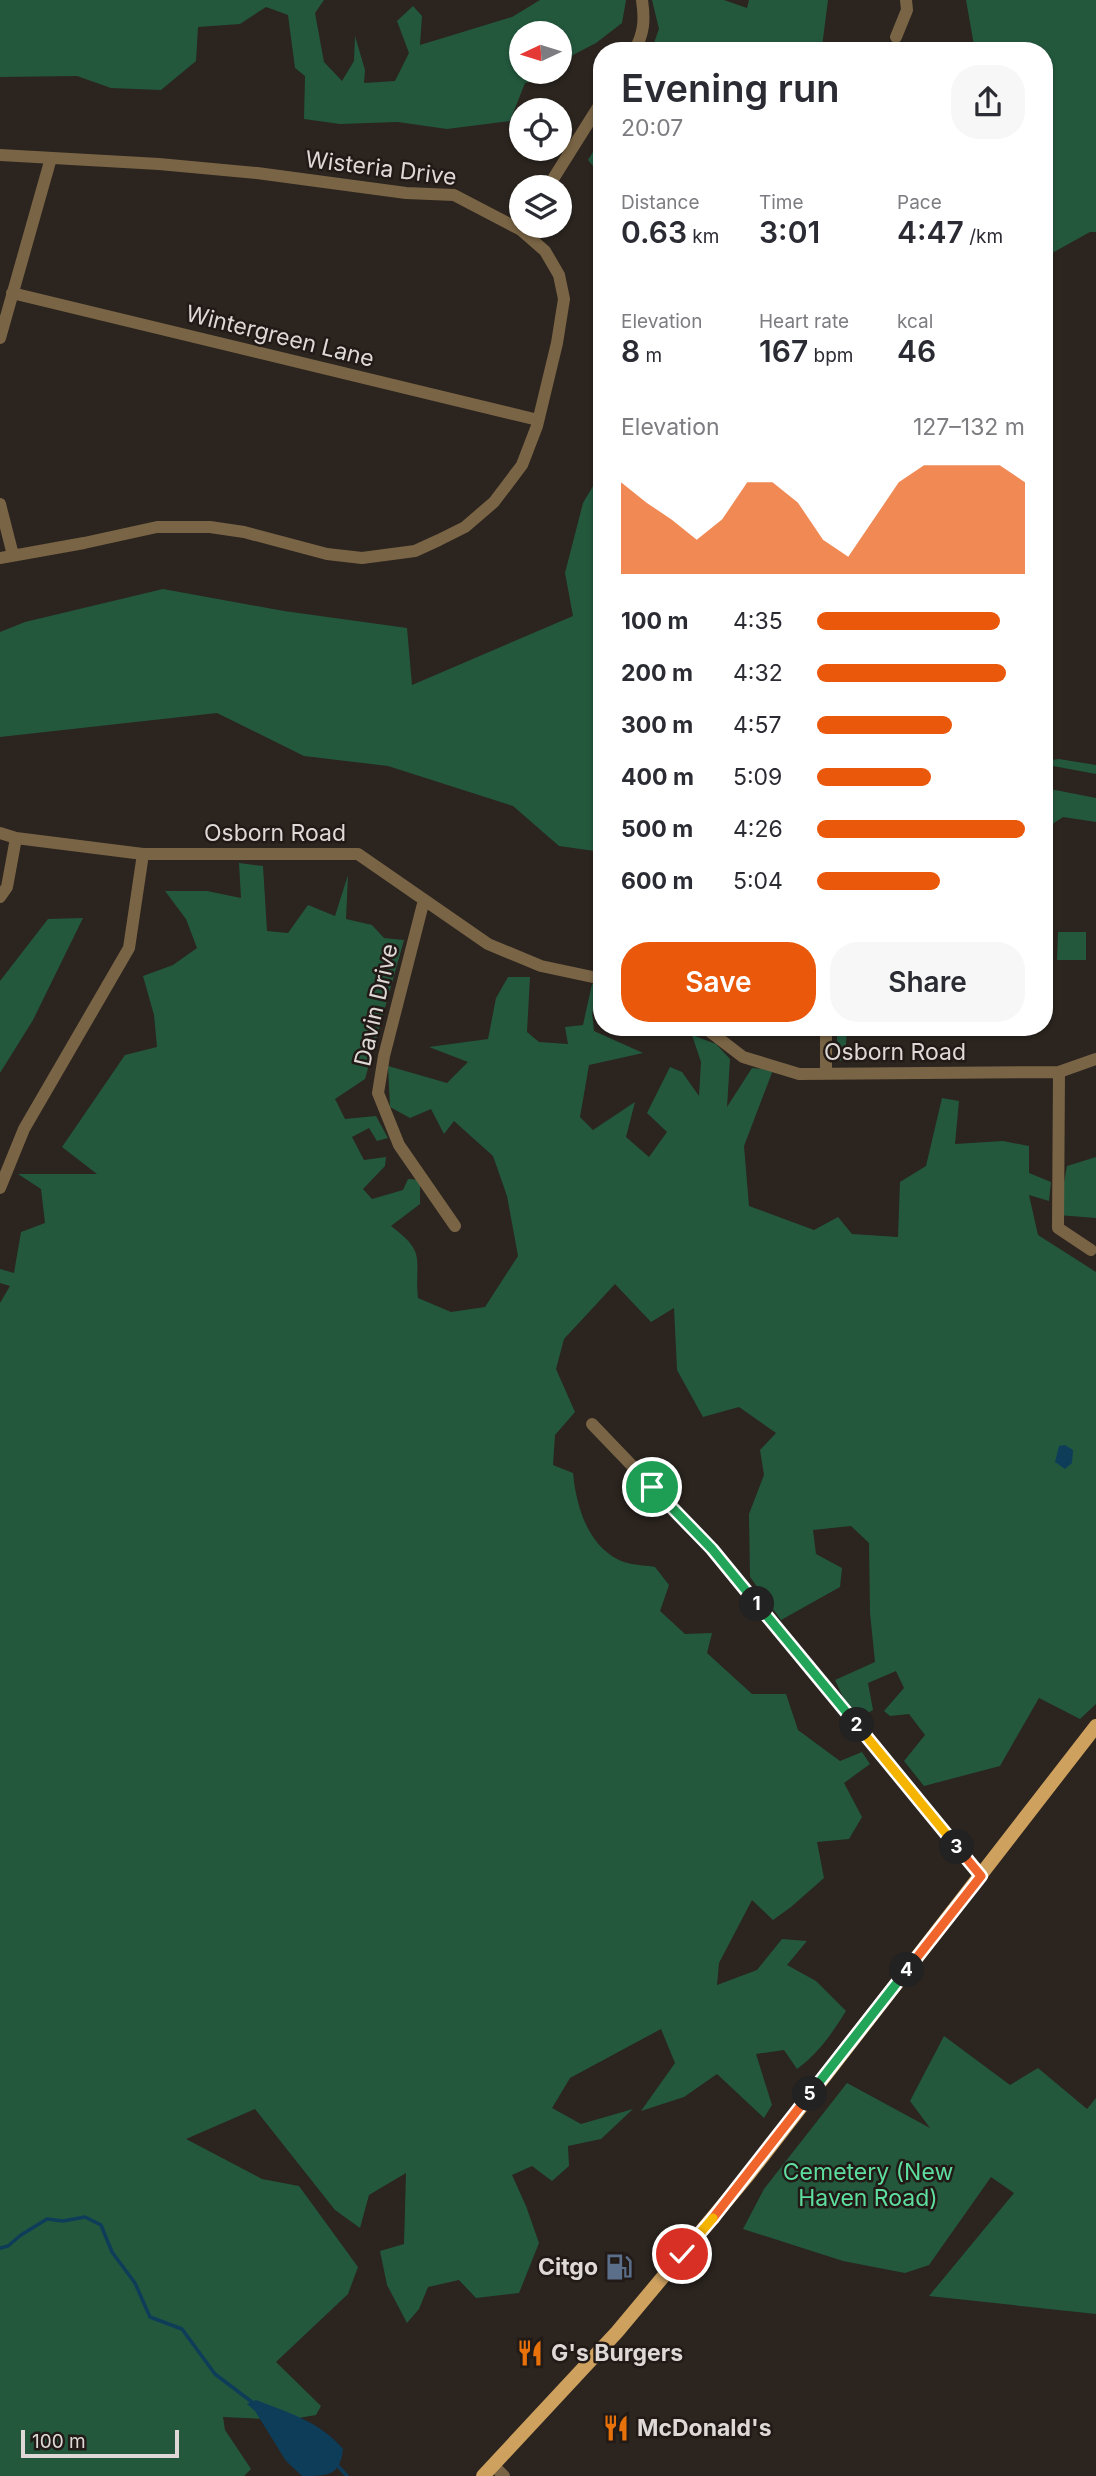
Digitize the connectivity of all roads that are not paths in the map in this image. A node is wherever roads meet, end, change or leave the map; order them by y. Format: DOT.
graph roads {
  1 [pos="642,0"];
  2 [pos="906,0"];
  3 [pos="895,37"];
  4 [pos="640,42"];
  5 [pos="593,116"];
  6 [pos="0,155"];
  7 [pos="51,158"];
  8 [pos="556,175"];
  9 [pos="509,222"];
  10 [pos="532,238"];
  11 [pos="12,293"];
  12 [pos="0,338"];
  13 [pos="538,420"];
  14 [pos="0,504"];
  15 [pos="6,556"];
  16 [pos="0,833"];
  17 [pos="16,838"];
  18 [pos="143,854"];
  19 [pos="0,897"];
  20 [pos="424,900"];
  21 [pos="593,977"];
  22 [pos="716,1036"];
  23 [pos="826,1036"];
  24 [pos="1096,1059"];
  25 [pos="1059,1072"];
  26 [pos="826,1073"];
  27 [pos="0,1188"];
  28 [pos="455,1226"];
  29 [pos="1091,1250"];
  30 [pos="592,1424"];
  31 [pos="1096,1726"];
  32 [pos="981,1876"];
  33 [pos="493,2473"];
  1 -- 4 [label="street"];
  2 -- 3 [label="street"];
  5 -- 8 [label="street"];
  6 -- 7 [label="street, Wisteria Drive"];
  7 -- 9 [label="street, Wisteria Drive"];
  7 -- 11 [label="street"];
  10 -- 13 [label="street, Wisteria Drive"];
  11 -- 12 [label="street"];
  11 -- 13 [label="street, Wintergreen Lane"];
  13 -- 15 [label="street, Wisteria Drive"];
  14 -- 15 [label="street"];
  16 -- 17 [label="street, Osborn Road"];
  17 -- 18 [label="street, Osborn Road"];
  17 -- 19 [label="street"];
  18 -- 20 [label="street, Osborn Road"];
  18 -- 27 [label="street"];
  20 -- 21 [label="street, Osborn Road"];
  20 -- 28 [label="street, Davin Drive"];
  22 -- 26 [label="street, Osborn Road"];
  23 -- 26 [label="street"];
  24 -- 25 [label="street, Osborn Road"];
  25 -- 26 [label="street, Osborn Road"];
  25 -- 29 [label="street"];
  30 -- 32 [label="street"];
  31 -- 32 [label="main road"];
  32 -- 33 [label="main road"];
}
